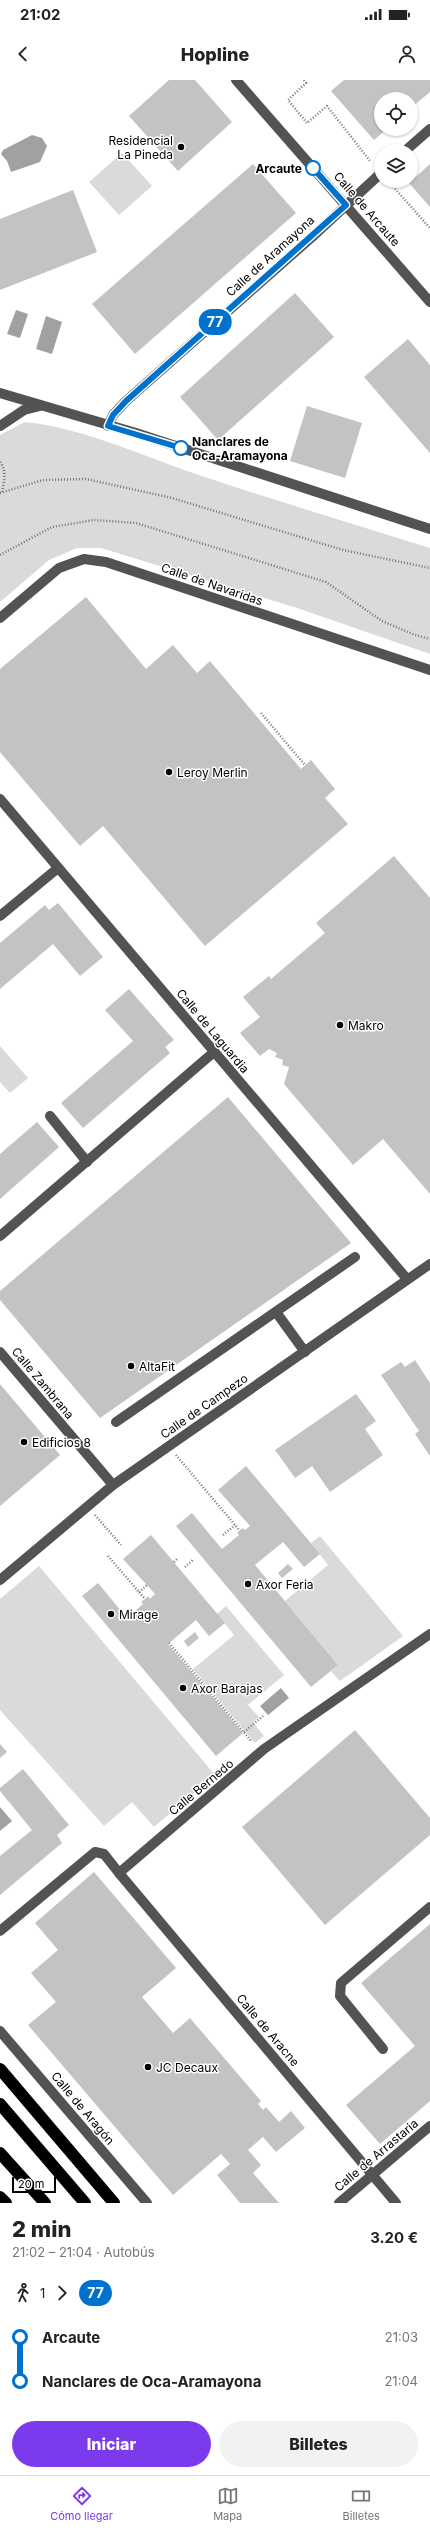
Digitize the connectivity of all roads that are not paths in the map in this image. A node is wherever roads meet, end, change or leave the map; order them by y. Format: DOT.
graph roads {
  1 [pos="236,80"];
  2 [pos="430,129"];
  3 [pos="413,144"];
  4 [pos="374,179"];
  5 [pos="346,205"];
  6 [pos="430,302"];
  7 [pos="0,394"];
  8 [pos="40,406"];
  9 [pos="0,426"];
  10 [pos="108,426"];
  11 [pos="430,529"];
  12 [pos="0,618"];
  13 [pos="430,670"];
  14 [pos="0,799"];
  15 [pos="58,868"];
  16 [pos="0,916"];
  17 [pos="214,1052"];
  18 [pos="50,1116"];
  19 [pos="87,1162"];
  20 [pos="0,1236"];
  21 [pos="355,1257"];
  22 [pos="430,1264"];
  23 [pos="407,1279"];
  24 [pos="276,1312"];
  25 [pos="0,1352"];
  26 [pos="305,1352"];
  27 [pos="116,1422"];
  28 [pos="113,1485"];
  29 [pos="0,1580"];
  30 [pos="430,1634"];
  31 [pos="119,1873"];
  32 [pos="430,1907"];
  33 [pos="0,1931"];
  34 [pos="0,2031"];
  35 [pos="383,2049"];
  36 [pos="0,2069"];
  37 [pos="0,2104"];
  38 [pos="430,2126"];
  39 [pos="0,2152"];
  40 [pos="373,2175"];
  41 [pos="0,2197"];
  42 [pos="6,2203"];
  43 [pos="45,2203"];
  44 [pos="85,2203"];
  45 [pos="114,2203"];
  46 [pos="147,2203"];
  47 [pos="339,2203"];
  48 [pos="396,2203"];
  1 -- 5 [label="street, Calle de Arcaute"];
  2 -- 3 [label="street"];
  4 -- 5 [label="street, Calle de Aramayona"];
  5 -- 6 [label="street, Calle de Arcaute"];
  5 -- 10 [label="street, Calle de Aramayona"];
  7 -- 8 [label="street"];
  8 -- 9 [label="street"];
  8 -- 10 [label="street"];
  10 -- 11 [label="street"];
  12 -- 13 [label="street, Calle de Navaridas"];
  14 -- 15 [label="street, Calle de Laguardia"];
  15 -- 16 [label="street"];
  15 -- 17 [label="street, Calle de Laguardia"];
  17 -- 19 [label="street"];
  17 -- 23 [label="street, Calle de Laguardia"];
  18 -- 19 [label="street"];
  19 -- 20 [label="street"];
  21 -- 24 [label="street"];
  22 -- 23 [label="street, Calle de Campezo"];
  23 -- 26 [label="street, Calle de Campezo"];
  24 -- 26 [label="street"];
  24 -- 27 [label="street"];
  25 -- 28 [label="street, Calle Zambrana"];
  26 -- 28 [label="street, Calle de Campezo"];
  28 -- 29 [label="street, Calle de Campezo"];
  30 -- 31 [label="street, Calle Bernedo"];
  31 -- 33 [label="street"];
  31 -- 40 [label="street, Calle de Aracne"];
  32 -- 35 [label="street"];
  34 -- 46 [label="street, Calle de Aragón"];
  36 -- 45 [label="highway"];
  37 -- 44 [label="highway"];
  38 -- 40 [label="street, Calle de Arrastaria"];
  39 -- 43 [label="highway"];
  40 -- 47 [label="street, Calle de Arrastaria"];
  40 -- 48 [label="street, Calle de Aracne"];
  41 -- 42 [label="highway"];
}
